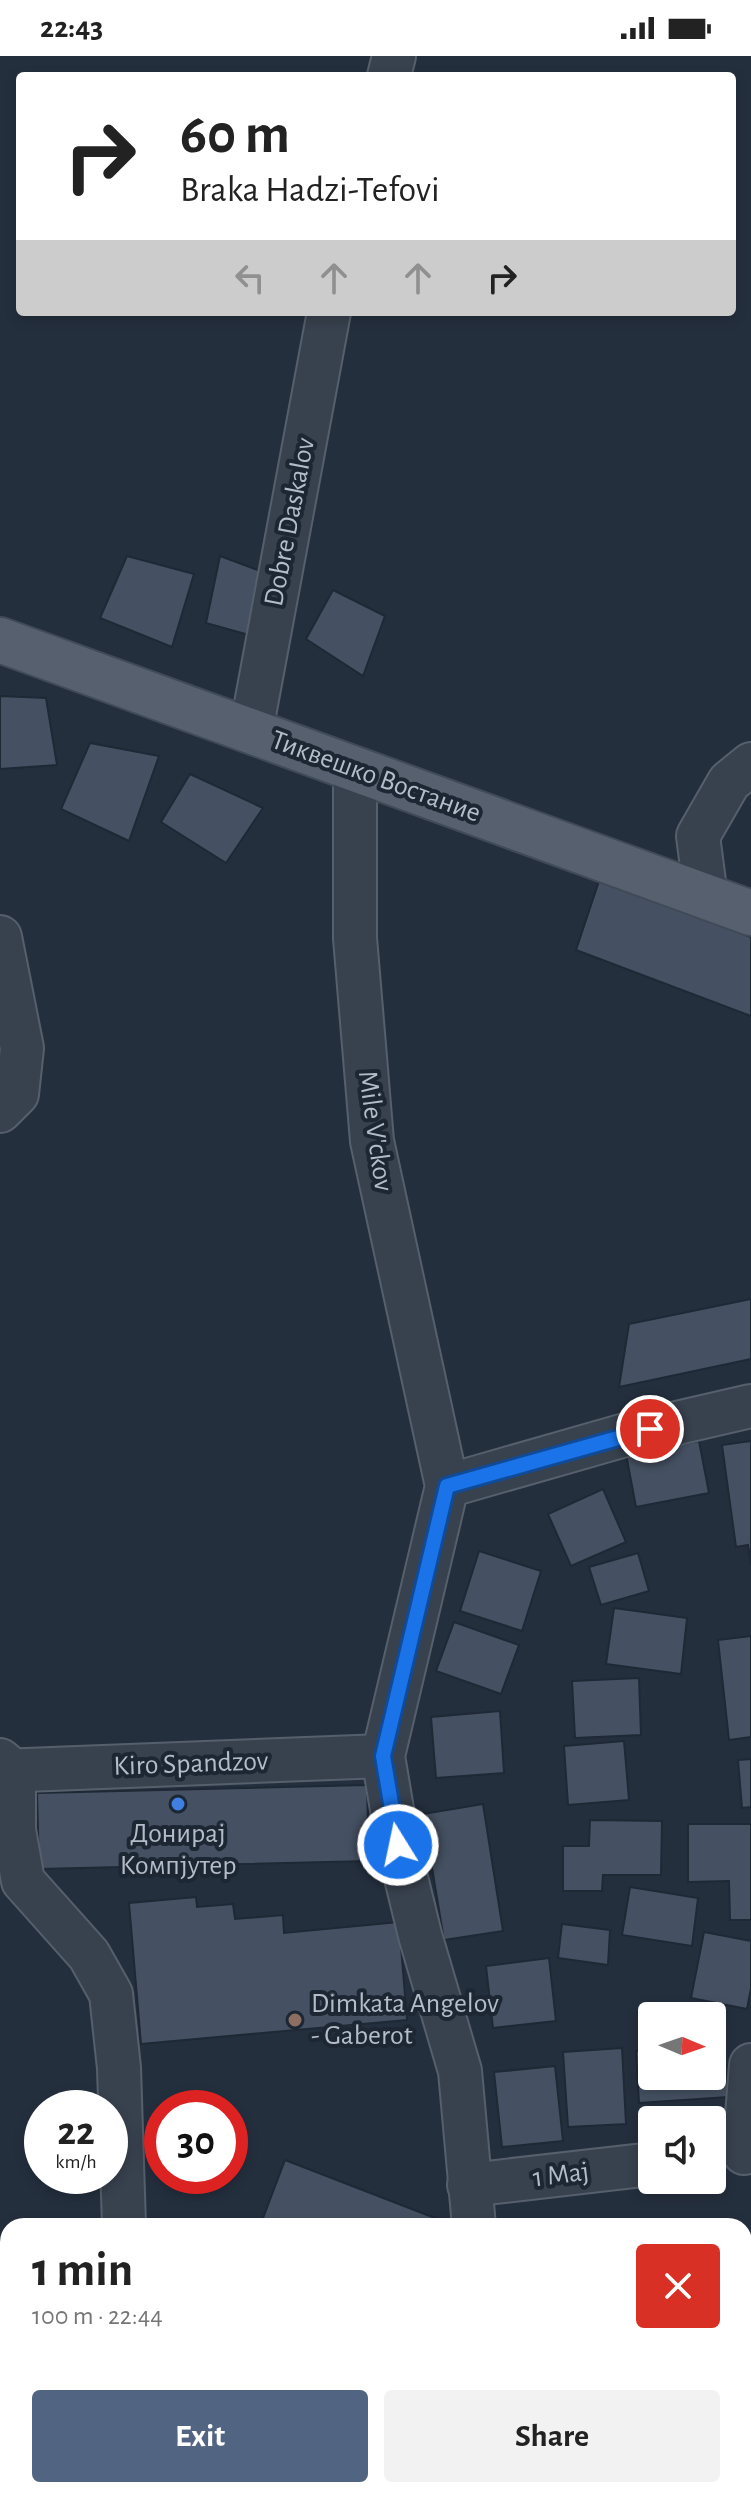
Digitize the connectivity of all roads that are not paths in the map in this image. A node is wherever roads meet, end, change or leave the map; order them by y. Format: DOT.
graph roads {
  1 [pos="328,316"];
  2 [pos="0,640"];
  3 [pos="251,731"];
  4 [pos="751,764"];
  5 [pos="355,769"];
  6 [pos="706,897"];
  7 [pos="751,913"];
  8 [pos="0,937"];
  9 [pos="0,1111"];
  10 [pos="751,1406"];
  11 [pos="447,1486"];
  12 [pos="383,1756"];
  13 [pos="5,1768"];
  14 [pos="751,2065"];
  15 [pos="736,2154"];
  16 [pos="638,2166"];
  17 [pos="469,2185"];
  18 [pos="124,2218"];
  19 [pos="473,2218"];
  1 -- 3 [label="street, Dobre Daskalov"];
  2 -- 3 [label="main road, Тиквешко Востание"];
  3 -- 5 [label="main road, Тиквешко Востание"];
  4 -- 6 [label="street"];
  5 -- 6 [label="main road, Тиквешко Востание"];
  5 -- 11 [label="street, Mile V'ckov"];
  6 -- 7 [label="main road, Тиквешко Востание"];
  8 -- 9 [label="street"];
  10 -- 11 [label="street"];
  11 -- 12 [label="street"];
  12 -- 13 [label="street, Kiro Spandzov"];
  12 -- 17 [label="street"];
  13 -- 18 [label="street"];
  14 -- 15 [label="street"];
  16 -- 17 [label="street, 1 Maj"];
  17 -- 19 [label="street"];
}
